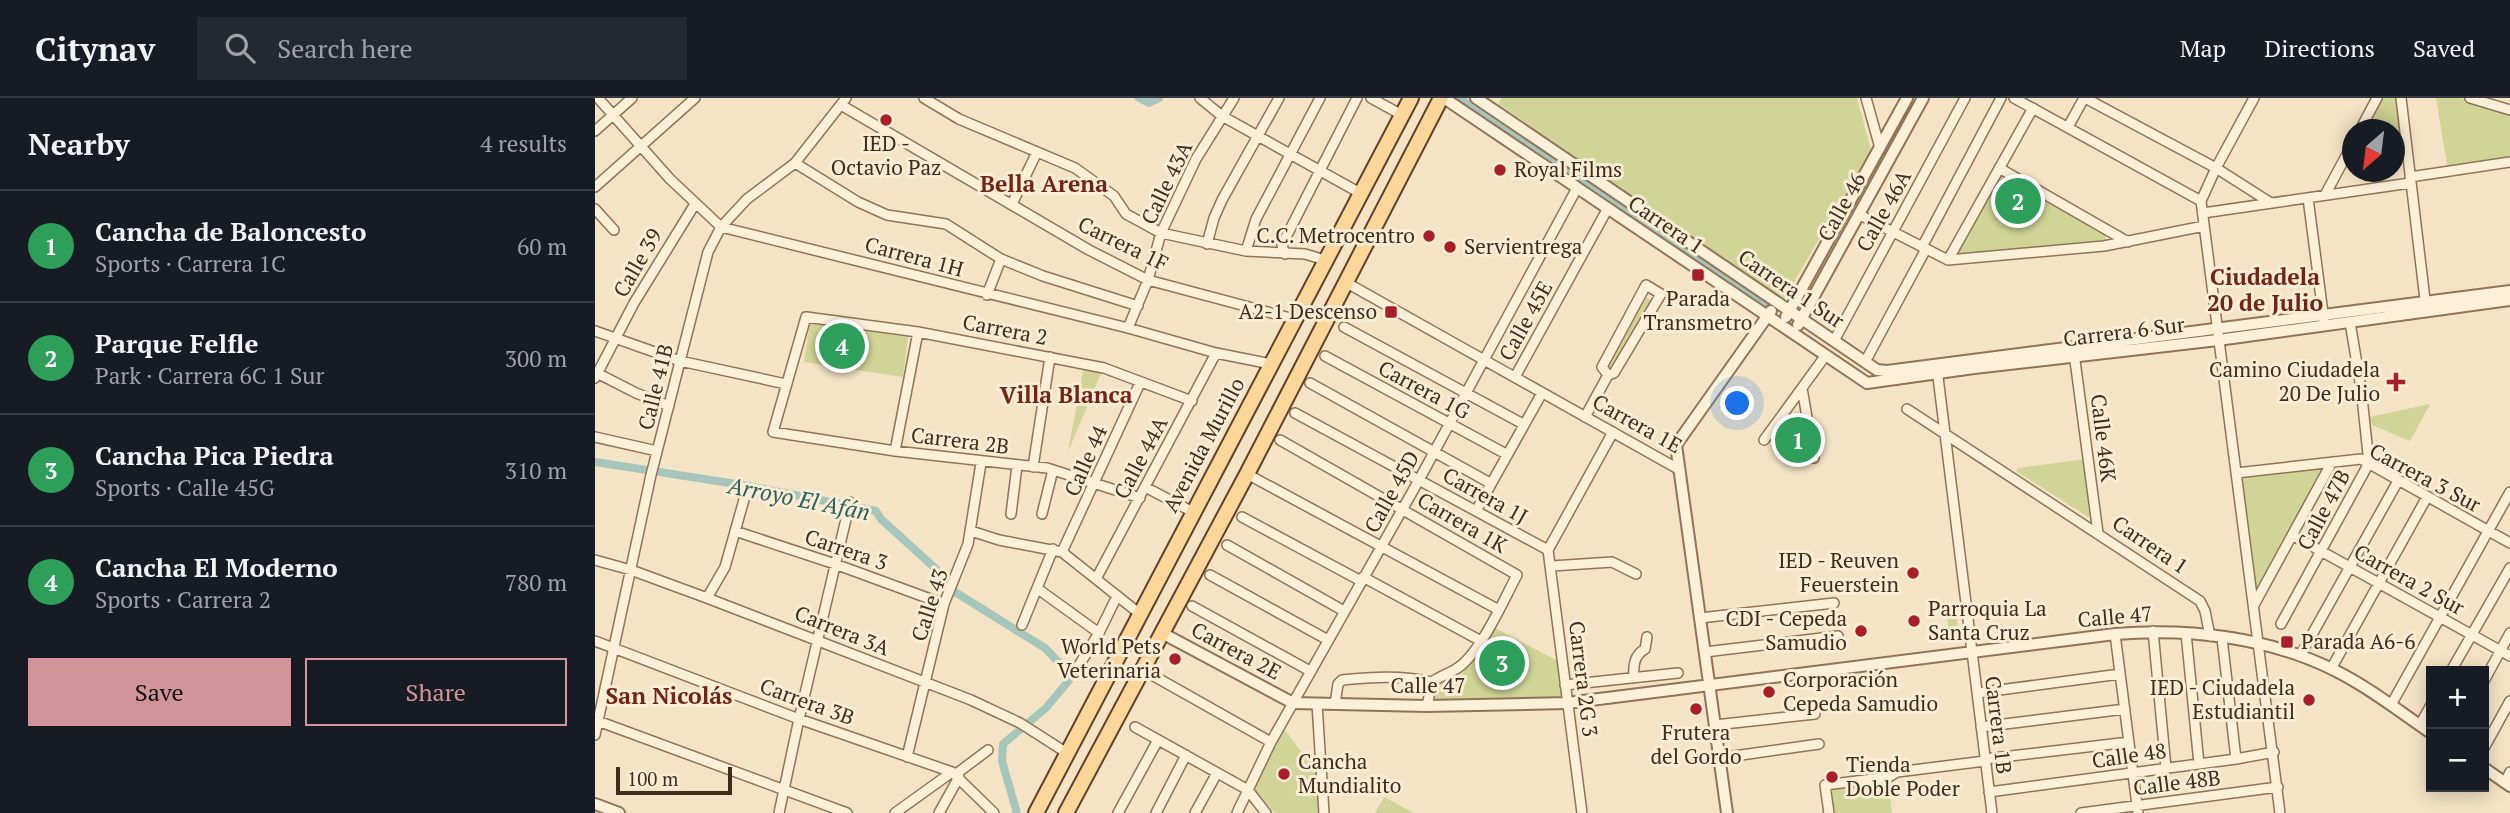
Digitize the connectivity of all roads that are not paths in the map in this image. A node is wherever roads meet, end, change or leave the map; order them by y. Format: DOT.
graph roads {
  1 [pos="598,98"];
  2 [pos="632,98"];
  3 [pos="695,98"];
  4 [pos="924,98"];
  5 [pos="1200,98"];
  6 [pos="1234,98"];
  7 [pos="1279,98"];
  8 [pos="1320,98"];
  9 [pos="1357,98"];
  10 [pos="1371,98"];
  11 [pos="1411,98"];
  12 [pos="1443,98"];
  13 [pos="1476,98"];
  14 [pos="1866,98"];
  15 [pos="1907,98"];
  16 [pos="1923,98"];
  17 [pos="1965,98"];
  18 [pos="2001,98"];
  19 [pos="2014,98"];
  20 [pos="2085,98"];
  21 [pos="2254,98"];
  22 [pos="2377,98"];
  23 [pos="2470,98"];
  24 [pos="2398,99"];
  25 [pos="843,102"];
  26 [pos="2033,108"];
  27 [pos="2510,110"];
  28 [pos="613,115"];
  29 [pos="1402,115"];
  30 [pos="1222,116"];
  31 [pos="2366,119"];
  32 [pos="1872,120"];
  33 [pos="2068,127"];
  34 [pos="1891,128"];
  35 [pos="595,131"];
  36 [pos="1257,136"];
  37 [pos="640,147"];
  38 [pos="1879,148"];
  39 [pos="1037,152"];
  40 [pos="1290,154"];
  41 [pos="2510,162"];
  42 [pos="795,163"];
  43 [pos="2342,163"];
  44 [pos="1999,168"];
  45 [pos="2216,168"];
  46 [pos="1320,171"];
  47 [pos="2410,180"];
  48 [pos="595,187"];
  49 [pos="1577,188"];
  50 [pos="1360,193"];
  51 [pos="2325,195"];
  52 [pos="2308,198"];
  53 [pos="2201,201"];
  54 [pos="2271,203"];
  55 [pos="695,204"];
  56 [pos="1011,204"];
  57 [pos="1608,208"];
  58 [pos="595,209"];
  59 [pos="2203,213"];
  60 [pos="1860,215"];
  61 [pos="2204,226"];
  62 [pos="722,227"];
  63 [pos="614,230"];
  64 [pos="1892,232"];
  65 [pos="1161,233"];
  66 [pos="2129,242"];
  67 [pos="1207,244"];
  68 [pos="1924,248"];
  69 [pos="1247,251"];
  70 [pos="1285,254"];
  71 [pos="1001,259"];
  72 [pos="1325,260"];
  73 [pos="1948,260"];
  74 [pos="1148,280"];
  75 [pos="1347,283"];
  76 [pos="2510,291"];
  77 [pos="987,295"];
  78 [pos="2510,300"];
  79 [pos="1776,303"];
  80 [pos="1138,306"];
  81 [pos="2426,308"];
  82 [pos="1789,311"];
  83 [pos="1767,316"];
  84 [pos="1294,319"];
  85 [pos="1801,319"];
  86 [pos="2324,321"];
  87 [pos="2350,322"];
  88 [pos="1781,326"];
  89 [pos="1344,327"];
  90 [pos="1128,328"];
  91 [pos="595,331"];
  92 [pos="918,332"];
  93 [pos="1793,334"];
  94 [pos="2217,335"];
  95 [pos="617,339"];
  96 [pos="1833,341"];
  97 [pos="1216,353"];
  98 [pos="2074,353"];
  99 [pos="1826,355"];
  100 [pos="1325,356"];
  101 [pos="1050,357"];
  102 [pos="1483,360"];
  103 [pos="680,361"];
  104 [pos="1865,362"];
  105 [pos="1271,364"];
  106 [pos="1937,368"];
  107 [pos="1877,370"];
  108 [pos="596,374"];
  109 [pos="1608,375"];
  110 [pos="1515,377"];
  111 [pos="1140,383"];
  112 [pos="1310,383"];
  113 [pos="1867,383"];
  114 [pos="786,384"];
  115 [pos="1802,388"];
  116 [pos="1466,393"];
  117 [pos="1542,393"];
  118 [pos="1192,401"];
  119 [pos="669,406"];
  120 [pos="1907,409"];
  121 [pos="1295,412"];
  122 [pos="1585,417"];
  123 [pos="1450,424"];
  124 [pos="1523,424"];
  125 [pos="1613,432"];
  126 [pos="1944,432"];
  127 [pos="595,437"];
  128 [pos="1280,440"];
  129 [pos="1764,440"];
  130 [pos="657,451"];
  131 [pos="895,451"];
  132 [pos="1434,452"];
  133 [pos="1506,454"];
  134 [pos="1814,458"];
  135 [pos="2332,462"];
  136 [pos="981,463"];
  137 [pos="2368,463"];
  138 [pos="1017,466"];
  139 [pos="1033,467"];
  140 [pos="1053,470"];
  141 [pos="1680,470"];
  142 [pos="2236,473"];
  143 [pos="1247,474"];
  144 [pos="1419,480"];
  145 [pos="2399,481"];
  146 [pos="1095,484"];
  147 [pos="1490,484"];
  148 [pos="1145,487"];
  149 [pos="747,489"];
  150 [pos="2510,492"];
  151 [pos="2427,497"];
  152 [pos="1140,498"];
  153 [pos="851,502"];
  154 [pos="1402,509"];
  155 [pos="1476,511"];
  156 [pos="1193,512"];
  157 [pos="1011,514"];
  158 [pos="1042,514"];
  159 [pos="1241,517"];
  160 [pos="735,531"];
  161 [pos="971,531"];
  162 [pos="2487,531"];
  163 [pos="2098,533"];
  164 [pos="2292,534"];
  165 [pos="2510,543"];
  166 [pos="1227,545"];
  167 [pos="1381,547"];
  168 [pos="1548,550"];
  169 [pos="1057,551"];
  170 [pos="2321,551"];
  171 [pos="595,560"];
  172 [pos="835,564"];
  173 [pos="1552,566"];
  174 [pos="2349,568"];
  175 [pos="2510,568"];
  176 [pos="631,570"];
  177 [pos="1636,574"];
  178 [pos="1210,575"];
  179 [pos="1096,579"];
  180 [pos="1362,579"];
  181 [pos="2379,583"];
  182 [pos="1038,589"];
  183 [pos="1117,596"];
  184 [pos="707,598"];
  185 [pos="946,599"];
  186 [pos="1834,603"];
  187 [pos="1192,606"];
  188 [pos="2253,607"];
  189 [pos="1499,610"];
  190 [pos="1344,611"];
  191 [pos="1140,614"];
  192 [pos="2440,616"];
  193 [pos="1700,618"];
  194 [pos="2281,624"];
  195 [pos="1022,625"];
  196 [pos="2153,631"];
  197 [pos="1098,633"];
  198 [pos="1162,633"];
  199 [pos="2186,633"];
  200 [pos="2510,633"];
  201 [pos="2115,634"];
  202 [pos="2472,635"];
  203 [pos="1837,636"];
  204 [pos="2210,636"];
  205 [pos="1647,637"];
  206 [pos="2222,638"];
  207 [pos="817,640"];
  208 [pos="1328,640"];
  209 [pos="595,641"];
  210 [pos="1481,641"];
  211 [pos="2257,643"];
  212 [pos="615,648"];
  213 [pos="2500,650"];
  214 [pos="1705,652"];
  215 [pos="1971,652"];
  216 [pos="2300,656"];
  217 [pos="2510,656"];
  218 [pos="2454,666"];
  219 [pos="2331,669"];
  220 [pos="1076,670"];
  221 [pos="1310,671"];
  222 [pos="2489,671"];
  223 [pos="1678,673"];
  224 [pos="2120,674"];
  225 [pos="1152,675"];
  226 [pos="1634,677"];
  227 [pos="1432,682"];
  228 [pos="925,683"];
  229 [pos="1565,685"];
  230 [pos="1710,685"];
  231 [pos="1977,693"];
  232 [pos="2510,701"];
  233 [pos="1293,703"];
  234 [pos="1567,703"];
  235 [pos="1317,704"];
  236 [pos="1335,704"];
  237 [pos="2391,705"];
  238 [pos="1427,706"];
  239 [pos="2125,709"];
  240 [pos="1815,714"];
  241 [pos="2426,714"];
  242 [pos="799,719"];
  243 [pos="596,720"];
  244 [pos="1716,725"];
  245 [pos="2420,725"];
  246 [pos="1135,727"];
  247 [pos="1981,727"];
  248 [pos="2426,729"];
  249 [pos="595,736"];
  250 [pos="2489,739"];
  251 [pos="1158,740"];
  252 [pos="1271,742"];
  253 [pos="2129,742"];
  254 [pos="1819,744"];
  255 [pos="988,750"];
  256 [pos="2274,752"];
  257 [pos="1067,753"];
  258 [pos="1186,755"];
  259 [pos="907,758"];
  260 [pos="1720,758"];
  261 [pos="1985,760"];
  262 [pos="2236,760"];
  263 [pos="2199,764"];
  264 [pos="2167,768"];
  265 [pos="2489,771"];
  266 [pos="1217,773"];
  267 [pos="2133,773"];
  268 [pos="956,774"];
  269 [pos="2508,781"];
  270 [pos="2278,787"];
  271 [pos="785,789"];
  272 [pos="1248,790"];
  273 [pos="1989,792"];
  274 [pos="595,804"];
  275 [pos="2137,810"];
  276 [pos="990,811"];
  277 [pos="619,813"];
  278 [pos="779,813"];
  279 [pos="847,813"];
  280 [pos="895,813"];
  281 [pos="939,813"];
  282 [pos="1036,813"];
  283 [pos="1066,813"];
  284 [pos="1118,813"];
  285 [pos="1156,813"];
  286 [pos="1195,813"];
  287 [pos="1237,813"];
  288 [pos="1266,813"];
  289 [pos="1324,813"];
  290 [pos="1582,813"];
  291 [pos="1727,813"];
  292 [pos="1829,813"];
  293 [pos="1992,813"];
  294 [pos="2081,813"];
  295 [pos="2280,813"];
  1 -- 28 [label="street, Carrera 1H"];
  2 -- 28 [label="street"];
  3 -- 37 [label="street"];
  4 -- 39 [label="street"];
  5 -- 30 [label="street"];
  6 -- 30 [label="street, Calle 43A"];
  7 -- 36 [label="street"];
  8 -- 40 [label="street"];
  9 -- 46 [label="street"];
  10 -- 29 [label="street"];
  11 -- 29 [label="main road, Avenida Murillo"];
  12 -- 49 [label="street, Carrera 1"];
  12 -- 75 [label="main road"];
  13 -- 79 [label="street, Carrera 1 Sur"];
  14 -- 32 [label="street"];
  15 -- 34 [label="street, Calle 46"];
  16 -- 60 [label="street, Calle 46"];
  17 -- 64 [label="street, Calle 46A"];
  18 -- 68 [label="street"];
  19 -- 26 [label="street"];
  20 -- 33 [label="street"];
  20 -- 45 [label="street"];
  21 -- 45 [label="street"];
  22 -- 31 [label="street"];
  23 -- 27 [label="street"];
  24 -- 47 [label="street"];
  25 -- 42 [label="street, Calle 41B"];
  25 -- 56 [label="street, Carrera 1F"];
  26 -- 33 [label="street"];
  26 -- 44 [label="street"];
  28 -- 35 [label="street"];
  28 -- 37 [label="street, Carrera 1H"];
  29 -- 50 [label="main road, Avenida Murillo"];
  30 -- 36 [label="street"];
  30 -- 65 [label="street, Calle 43A"];
  32 -- 34 [label="street"];
  32 -- 38 [label="street"];
  33 -- 53 [label="street"];
  34 -- 38 [label="street, Calle 46"];
  36 -- 40 [label="street"];
  36 -- 67 [label="street"];
  37 -- 48 [label="street"];
  37 -- 55 [label="street, Carrera 1H"];
  38 -- 82 [label="street, Calle 46"];
  39 -- 56 [label="street"];
  39 -- 65 [label="street"];
  40 -- 46 [label="street"];
  40 -- 69 [label="street"];
  41 -- 47 [label="street"];
  42 -- 62 [label="street, Calle 41B"];
  42 -- 71 [label="street"];
  43 -- 51 [label="street"];
  44 -- 66 [label="street"];
  44 -- 73 [label="street"];
  45 -- 53 [label="street"];
  45 -- 54 [label="street"];
  46 -- 50 [label="street"];
  46 -- 70 [label="street"];
  47 -- 51 [label="street"];
  47 -- 81 [label="street"];
  49 -- 57 [label="street, Carrera 1"];
  49 -- 102 [label="street, Calle 45D"];
  50 -- 72 [label="main road, Avenida Murillo"];
  51 -- 52 [label="street"];
  52 -- 54 [label="street"];
  52 -- 86 [label="street"];
  53 -- 59 [label="street"];
  54 -- 59 [label="street"];
  55 -- 62 [label="street, Carrera 1H"];
  55 -- 95 [label="street, Calle 39"];
  56 -- 74 [label="street, Carrera 1F"];
  57 -- 83 [label="street, Carrera 1"];
  57 -- 110 [label="street, Calle 45E"];
  58 -- 63 [label="street"];
  59 -- 61 [label="street"];
  60 -- 64 [label="street"];
  60 -- 85 [label="street, Calle 46"];
  61 -- 66 [label="street"];
  61 -- 94 [label="street"];
  62 -- 77 [label="street, Carrera 1H"];
  62 -- 103 [label="street, Calle 41B"];
  64 -- 68 [label="street"];
  64 -- 96 [label="street, Calle 46A"];
  65 -- 67 [label="street"];
  65 -- 74 [label="street, Calle 43A"];
  66 -- 73 [label="street"];
  67 -- 69 [label="street"];
  68 -- 73 [label="street"];
  68 -- 104 [label="street"];
  69 -- 70 [label="street"];
  70 -- 72 [label="street"];
  71 -- 77 [label="street"];
  71 -- 80 [label="street"];
  72 -- 84 [label="main road, Avenida Murillo"];
  74 -- 80 [label="street, Calle 43A"];
  74 -- 84 [label="street, Carrera 1F"];
  75 -- 102 [label="street, Carrera 1E"];
  75 -- 143 [label="main road"];
  76 -- 81 [label="street, Carrera 6 Sur"];
  77 -- 90 [label="street, Carrera 1H"];
  78 -- 81 [label="street, Carrera 6 Sur"];
  79 -- 82 [label="street, Carrera 1 Sur"];
  79 -- 83 [label="street"];
  80 -- 90 [label="street, Calle 43A"];
  81 -- 86 [label="street, Carrera 6 Sur"];
  81 -- 87 [label="street, Carrera 6 Sur"];
  82 -- 85 [label="street, Carrera 1 Sur"];
  82 -- 88 [label="street, Calle 46"];
  83 -- 88 [label="street, Carrera 1"];
  83 -- 141 [label="street"];
  84 -- 105 [label="main road, Avenida Murillo"];
  85 -- 93 [label="street, Calle 46"];
  85 -- 96 [label="street, Carrera 1 Sur"];
  86 -- 87 [label="street, Carrera 6 Sur"];
  86 -- 94 [label="street, Carrera 6 Sur"];
  87 -- 137 [label="street, Calle 47B"];
  88 -- 93 [label="street, Carrera 1"];
  89 -- 116 [label="street"];
  90 -- 97 [label="street, Carrera 1H"];
  91 -- 95 [label="street"];
  92 -- 101 [label="street, Carrera 2"];
  92 -- 114 [label="street, Carrera 2"];
  92 -- 131 [label="street"];
  93 -- 99 [label="street, Carrera 1"];
  94 -- 98 [label="street, Carrera 6 Sur"];
  94 -- 142 [label="street"];
  95 -- 103 [label="street"];
  95 -- 108 [label="street, Calle 39"];
  96 -- 104 [label="street, Carrera 1 Sur"];
  97 -- 105 [label="street, Carrera 1H"];
  97 -- 118 [label="street, Calle 44A"];
  98 -- 106 [label="street, Carrera 6 Sur"];
  98 -- 163 [label="street, Calle 46K"];
  99 -- 113 [label="street, Carrera 1"];
  99 -- 115 [label="street"];
  100 -- 123 [label="street, Carrera 1G"];
  101 -- 111 [label="street, Carrera 2"];
  101 -- 139 [label="street"];
  102 -- 110 [label="street, Carrera 1E"];
  102 -- 116 [label="street, Calle 45D"];
  103 -- 114 [label="street"];
  103 -- 119 [label="street, Calle 41B"];
  104 -- 107 [label="street, Carrera 1 Sur"];
  105 -- 156 [label="main road, Avenida Murillo"];
  106 -- 107 [label="street, Carrera 6 Sur"];
  106 -- 113 [label="street, Carrera 6 Sur"];
  106 -- 126 [label="street, Carrera 1B"];
  108 -- 119 [label="street"];
  109 -- 109 [label="street"];
  109 -- 122 [label="street"];
  110 -- 117 [label="street, Carrera 1E"];
  111 -- 118 [label="street, Carrera 2"];
  111 -- 146 [label="street, Calle 44"];
  112 -- 132 [label="street"];
  114 -- 131 [label="street, Carrera 2B"];
  115 -- 129 [label="street"];
  115 -- 134 [label="street"];
  116 -- 123 [label="street, Calle 45D"];
  116 -- 124 [label="street"];
  117 -- 122 [label="street, Carrera 1E"];
  117 -- 124 [label="street"];
  118 -- 148 [label="street, Calle 44A"];
  119 -- 130 [label="street, Calle 41B"];
  120 -- 126 [label="street, Carrera 1"];
  121 -- 144 [label="street, Carrera 1J"];
  122 -- 125 [label="street, Carrera 1E"];
  123 -- 132 [label="street, Calle 45D"];
  123 -- 133 [label="street, Carrera 1G"];
  124 -- 133 [label="street"];
  125 -- 141 [label="street, Carrera 1E"];
  125 -- 168 [label="street"];
  126 -- 163 [label="street, Carrera 1"];
  126 -- 215 [label="street, Carrera 1B"];
  127 -- 130 [label="street"];
  128 -- 154 [label="street, Carrera 1K"];
  130 -- 176 [label="street, Calle 41B"];
  131 -- 136 [label="street, Carrera 2B"];
  132 -- 144 [label="street, Calle 45D"];
  132 -- 147 [label="street"];
  133 -- 147 [label="street"];
  135 -- 137 [label="street, Carrera 3 Sur"];
  135 -- 142 [label="street, Carrera 3 Sur"];
  135 -- 164 [label="street"];
  136 -- 138 [label="street, Carrera 2B"];
  136 -- 161 [label="street, Calle 43"];
  137 -- 145 [label="street, Carrera 3 Sur"];
  137 -- 170 [label="street, Calle 47B"];
  138 -- 139 [label="street, Carrera 2B"];
  138 -- 157 [label="street"];
  139 -- 140 [label="street, Carrera 2B"];
  140 -- 146 [label="street, Carrera 2B"];
  140 -- 158 [label="street"];
  141 -- 193 [label="street, Carrera 1E"];
  142 -- 188 [label="street"];
  143 -- 167 [label="street"];
  143 -- 198 [label="main road"];
  144 -- 154 [label="street, Calle 45D"];
  144 -- 155 [label="street, Carrera 1J"];
  145 -- 151 [label="street, Carrera 3 Sur"];
  145 -- 174 [label="street"];
  146 -- 152 [label="street, Carrera 2B"];
  146 -- 169 [label="street, Calle 44"];
  147 -- 155 [label="street"];
  148 -- 152 [label="street, Calle 44A"];
  148 -- 156 [label="street"];
  149 -- 160 [label="street"];
  150 -- 162 [label="street"];
  151 -- 162 [label="street, Carrera 3 Sur"];
  151 -- 181 [label="street"];
  152 -- 179 [label="street, Calle 44A"];
  153 -- 172 [label="street"];
  154 -- 167 [label="street, Calle 45D"];
  154 -- 189 [label="street, Carrera 1K"];
  155 -- 168 [label="street, Carrera 1J"];
  156 -- 191 [label="main road, Avenida Murillo"];
  159 -- 180 [label="street"];
  160 -- 172 [label="street, Carrera 3"];
  160 -- 184 [label="street"];
  161 -- 169 [label="street"];
  161 -- 185 [label="street, Calle 43"];
  162 -- 165 [label="street, Carrera 3 Sur"];
  162 -- 192 [label="street"];
  163 -- 204 [label="street, Carrera 1"];
  164 -- 170 [label="street, Carrera 2 Sur"];
  164 -- 188 [label="street"];
  166 -- 190 [label="street"];
  167 -- 180 [label="street, Calle 45D"];
  167 -- 189 [label="street"];
  168 -- 173 [label="street, Carrera 2G 3"];
  169 -- 179 [label="street"];
  169 -- 182 [label="street"];
  170 -- 174 [label="street, Carrera 2 Sur"];
  170 -- 194 [label="street, Calle 47B"];
  171 -- 176 [label="street, Carrera 3A"];
  172 -- 185 [label="street, Carrera 3"];
  172 -- 207 [label="street"];
  173 -- 177 [label="street"];
  173 -- 229 [label="street, Carrera 2G 3"];
  174 -- 181 [label="street, Carrera 2 Sur"];
  174 -- 216 [label="street"];
  175 -- 202 [label="street"];
  176 -- 184 [label="street, Carrera 3A"];
  176 -- 212 [label="street, Calle 41B"];
  178 -- 208 [label="street"];
  179 -- 183 [label="street"];
  180 -- 190 [label="street, Calle 45D"];
  180 -- 210 [label="street"];
  181 -- 192 [label="street, Carrera 2 Sur"];
  181 -- 219 [label="street"];
  182 -- 195 [label="street"];
  182 -- 197 [label="street"];
  183 -- 191 [label="street"];
  183 -- 197 [label="street"];
  184 -- 207 [label="street, Carrera 3A"];
  185 -- 228 [label="street, Calle 43"];
  186 -- 193 [label="street"];
  187 -- 221 [label="street"];
  188 -- 211 [label="street"];
  189 -- 210 [label="street"];
  190 -- 208 [label="street, Calle 45D"];
  191 -- 257 [label="main road, Avenida Murillo"];
  192 -- 202 [label="street, Carrera 2 Sur"];
  192 -- 237 [label="street"];
  193 -- 214 [label="street, Carrera 1E"];
  196 -- 199 [label="street, Calle 47"];
  196 -- 201 [label="street, Calle 47"];
  196 -- 264 [label="street"];
  197 -- 220 [label="street"];
  198 -- 233 [label="street, Carrera 2E"];
  198 -- 283 [label="main road"];
  199 -- 204 [label="street, Calle 47"];
  199 -- 263 [label="street"];
  200 -- 213 [label="street"];
  201 -- 215 [label="street, Calle 47"];
  201 -- 224 [label="street"];
  202 -- 213 [label="street, Carrera 2 Sur"];
  202 -- 218 [label="street"];
  203 -- 214 [label="street"];
  204 -- 206 [label="street, Calle 47"];
  205 -- 226 [label="street"];
  206 -- 211 [label="street, Calle 47"];
  206 -- 262 [label="street"];
  207 -- 228 [label="street, Carrera 3A"];
  207 -- 242 [label="street"];
  208 -- 221 [label="street, Calle 45D"];
  209 -- 212 [label="street, Carrera 3B"];
  210 -- 227 [label="street"];
  211 -- 216 [label="street"];
  211 -- 256 [label="street"];
  212 -- 242 [label="street, Carrera 3B"];
  212 -- 243 [label="street, Calle 41B"];
  213 -- 217 [label="street, Carrera 2 Sur"];
  213 -- 222 [label="street"];
  214 -- 230 [label="street, Carrera 1E"];
  215 -- 230 [label="street, Calle 47"];
  215 -- 231 [label="street, Carrera 1B"];
  216 -- 219 [label="street"];
  219 -- 237 [label="street"];
  221 -- 233 [label="street, Calle 45D"];
  223 -- 226 [label="street"];
  224 -- 231 [label="street"];
  224 -- 239 [label="street"];
  225 -- 252 [label="street"];
  226 -- 229 [label="street"];
  227 -- 236 [label="street"];
  227 -- 238 [label="street"];
  228 -- 257 [label="street, Carrera 3A"];
  228 -- 259 [label="street, Calle 43"];
  229 -- 234 [label="street, Carrera 2G 3"];
  230 -- 234 [label="street, Calle 47"];
  230 -- 244 [label="street, Carrera 1E"];
  231 -- 247 [label="street, Carrera 1B"];
  232 -- 250 [label="street"];
  233 -- 235 [label="street, Calle 47"];
  233 -- 252 [label="street, Calle 45D"];
  234 -- 238 [label="street, Calle 47"];
  234 -- 290 [label="street, Carrera 2G 3"];
  235 -- 236 [label="street, Calle 47"];
  235 -- 289 [label="street"];
  236 -- 238 [label="street, Calle 47"];
  237 -- 245 [label="street"];
  239 -- 247 [label="street"];
  239 -- 253 [label="street"];
  240 -- 244 [label="street"];
  241 -- 245 [label="street"];
  242 -- 259 [label="street, Carrera 3B"];
  242 -- 271 [label="street"];
  243 -- 249 [label="street, Calle 41B"];
  243 -- 271 [label="street"];
  244 -- 260 [label="street, Carrera 1E"];
  245 -- 248 [label="street"];
  246 -- 251 [label="street"];
  247 -- 261 [label="street, Carrera 1B"];
  251 -- 258 [label="street"];
  251 -- 284 [label="street"];
  252 -- 272 [label="street, Calle 45D"];
  253 -- 261 [label="street"];
  253 -- 267 [label="street"];
  254 -- 260 [label="street"];
  255 -- 268 [label="street"];
  256 -- 262 [label="street, Calle 48"];
  256 -- 270 [label="street"];
  257 -- 282 [label="main road, Avenida Murillo"];
  258 -- 266 [label="street"];
  258 -- 285 [label="street"];
  259 -- 268 [label="street, Carrera 3B"];
  260 -- 291 [label="street, Carrera 1E"];
  261 -- 273 [label="street, Carrera 1B"];
  261 -- 292 [label="street"];
  262 -- 263 [label="street, Calle 48"];
  263 -- 264 [label="street, Calle 48"];
  264 -- 267 [label="street, Calle 48"];
  265 -- 269 [label="street"];
  266 -- 272 [label="street"];
  266 -- 286 [label="street"];
  267 -- 273 [label="street, Calle 48"];
  267 -- 275 [label="street"];
  268 -- 276 [label="street, Carrera 3B"];
  268 -- 280 [label="street"];
  268 -- 281 [label="street"];
  270 -- 275 [label="street, Calle 48B"];
  270 -- 295 [label="street"];
  271 -- 278 [label="street"];
  271 -- 279 [label="street"];
  272 -- 287 [label="street, Calle 45D"];
  272 -- 288 [label="street"];
  273 -- 293 [label="street, Carrera 1B"];
  274 -- 277 [label="street"];
  275 -- 294 [label="street, Calle 48B"];
}
